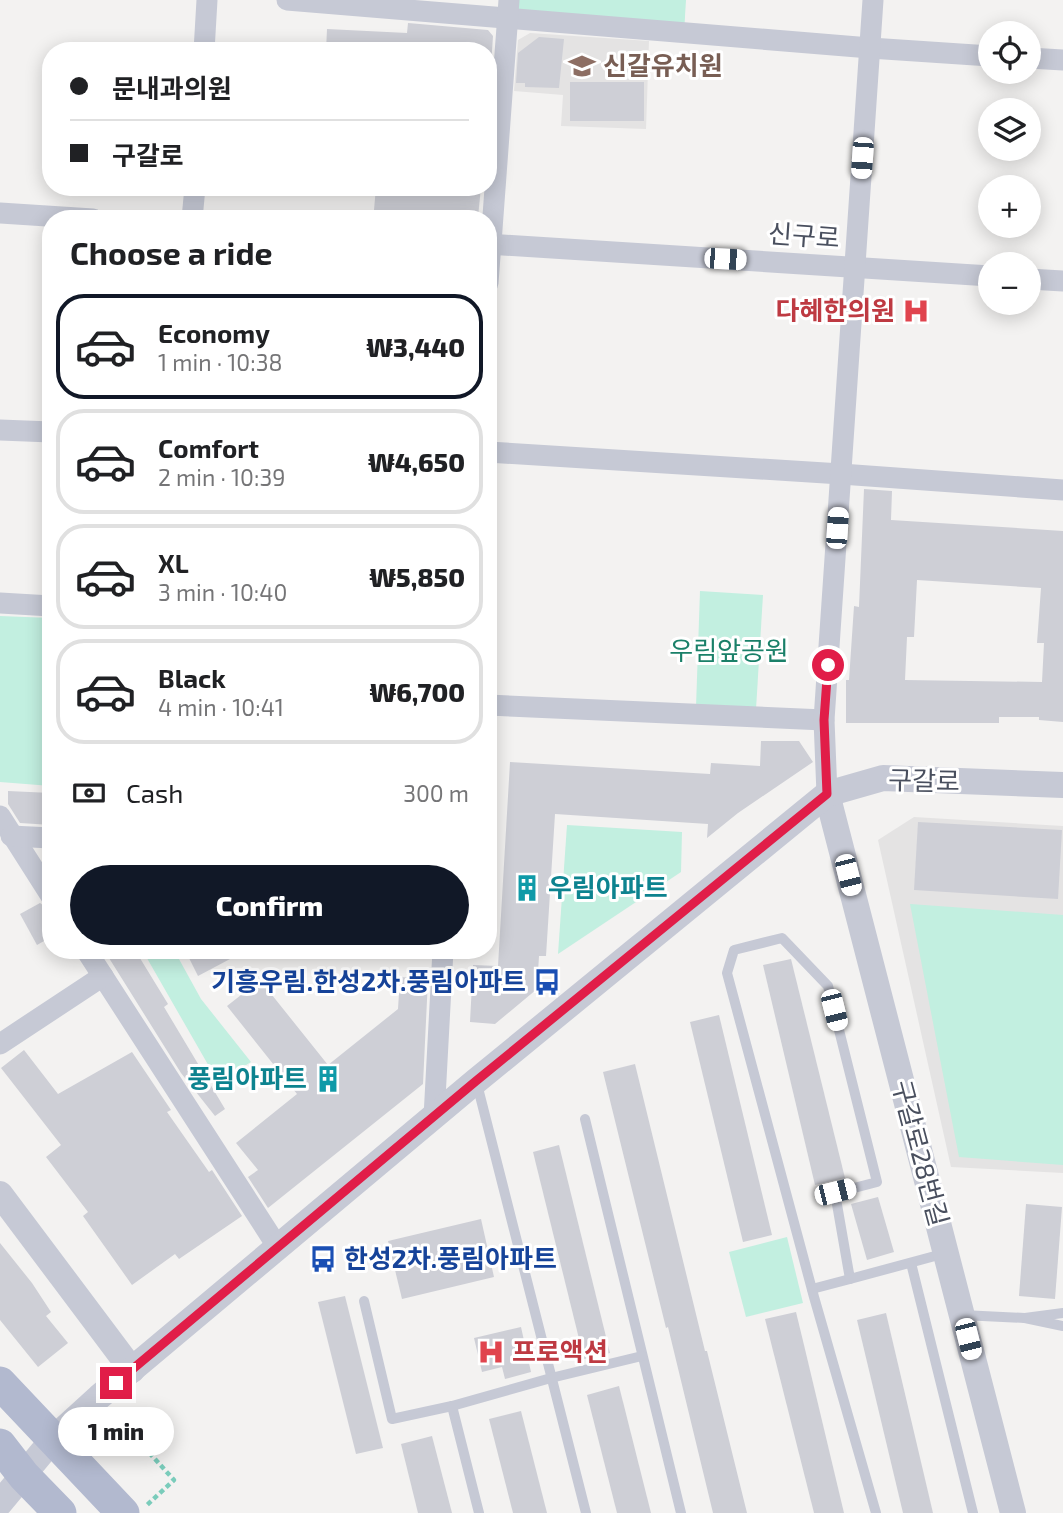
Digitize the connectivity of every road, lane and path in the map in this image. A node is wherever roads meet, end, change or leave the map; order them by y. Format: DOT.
graph roads {
  1 [pos="207,0"];
  2 [pos="287,0"];
  3 [pos="873,0"];
  4 [pos="508,10"];
  5 [pos="205,42"];
  6 [pos="870,48"];
  7 [pos="978,55"];
  8 [pos="1041,59"];
  9 [pos="1063,60"];
  10 [pos="497,153"];
  11 [pos="0,213"];
  12 [pos="42,216"];
  13 [pos="497,244"];
  14 [pos="855,267"];
  15 [pos="978,275"];
  16 [pos="1041,279"];
  17 [pos="1063,281"];
  18 [pos="0,430"];
  19 [pos="42,432"];
  20 [pos="497,453"];
  21 [pos="841,474"];
  22 [pos="1063,490"];
  23 [pos="0,603"];
  24 [pos="42,605"];
  25 [pos="497,705"];
  26 [pos="824,720"];
  27 [pos="1063,785"];
  28 [pos="827,794"];
  29 [pos="0,816"];
  30 [pos="11,836"];
  31 [pos="42,838"];
  32 [pos="42,883"];
  33 [pos="92,959"];
  34 [pos="443,959"];
  35 [pos="103,976"];
  36 [pos="0,1044"];
  37 [pos="476,1081"];
  38 [pos="434,1117"];
  39 [pos="585,1119"];
  40 [pos="0,1194"];
  41 [pos="277,1246"];
  42 [pos="946,1253"];
  43 [pos="911,1263"];
  44 [pos="850,1279"];
  45 [pos="812,1289"];
  46 [pos="364,1301"];
  47 [pos="1063,1313"];
  48 [pos="962,1315"];
  49 [pos="1025,1318"];
  50 [pos="1063,1326"];
  51 [pos="642,1356"];
  52 [pos="132,1370"];
  53 [pos="551,1378"];
  54 [pos="0,1382"];
  55 [pos="452,1406"];
  56 [pos="132,1434"];
  57 [pos="54,1438"];
  58 [pos="0,1445"];
  59 [pos="24,1476"];
  60 [pos="0,1503"];
  61 [pos="60,1513"];
  62 [pos="123,1513"];
  63 [pos="139,1513"];
  64 [pos="479,1513"];
  65 [pos="586,1513"];
  66 [pos="681,1513"];
  67 [pos="876,1513"];
  68 [pos="973,1513"];
  69 [pos="1013,1513"];
  1 -- 5 [label="street"];
  2 -- 4 [label="street"];
  3 -- 6 [label="street"];
  4 -- 6 [label="street"];
  4 -- 10 [label="street"];
  6 -- 7 [label="street"];
  6 -- 14 [label="street"];
  8 -- 9 [label="street"];
  11 -- 12 [label="street"];
  13 -- 14 [label="street, 신구로"];
  14 -- 15 [label="street, 신구로"];
  14 -- 21 [label="street"];
  16 -- 17 [label="street"];
  18 -- 19 [label="street"];
  20 -- 21 [label="street"];
  21 -- 22 [label="street"];
  21 -- 26 [label="street"];
  23 -- 24 [label="street"];
  25 -- 26 [label="street"];
  26 -- 28 [label="street"];
  27 -- 28 [label="street, 구갈로"];
  28 -- 37 [label="street, 구갈로"];
  28 -- 42 [label="street, 구갈로28번길"];
  29 -- 30 [label="street"];
  30 -- 31 [label="street"];
  30 -- 32 [label="street"];
  33 -- 35 [label="street"];
  34 -- 38 [label="street"];
  35 -- 36 [label="street"];
  35 -- 41 [label="street"];
  37 -- 38 [label="street, 구갈로"];
  37 -- 53 [label="lane"];
  38 -- 41 [label="street, 구갈로"];
  39 -- 51 [label="lane"];
  40 -- 52 [label="street"];
  41 -- 52 [label="street, 구갈로"];
  42 -- 43 [label="lane"];
  42 -- 48 [label="street, 구갈로28번길"];
  43 -- 44 [label="lane"];
  43 -- 68 [label="lane"];
  44 -- 45 [label="lane"];
  44 -- 45 [label="lane"];
  45 -- 67 [label="lane"];
  46 -- 55 [label="lane"];
  47 -- 49 [label="lane"];
  48 -- 49 [label="lane"];
  48 -- 69 [label="street, 구갈로28번길"];
  49 -- 50 [label="lane"];
  51 -- 53 [label="lane"];
  51 -- 66 [label="lane"];
  52 -- 57 [label="street, 구갈로"];
  53 -- 55 [label="lane"];
  53 -- 65 [label="lane"];
  54 -- 57 [label="main road"];
  55 -- 64 [label="lane"];
  56 -- 63 [label="path"];
  57 -- 59 [label="street, 구갈로"];
  57 -- 62 [label="main road"];
  58 -- 59 [label="main road"];
  59 -- 60 [label="street, 구갈로"];
  59 -- 61 [label="main road"];
}
